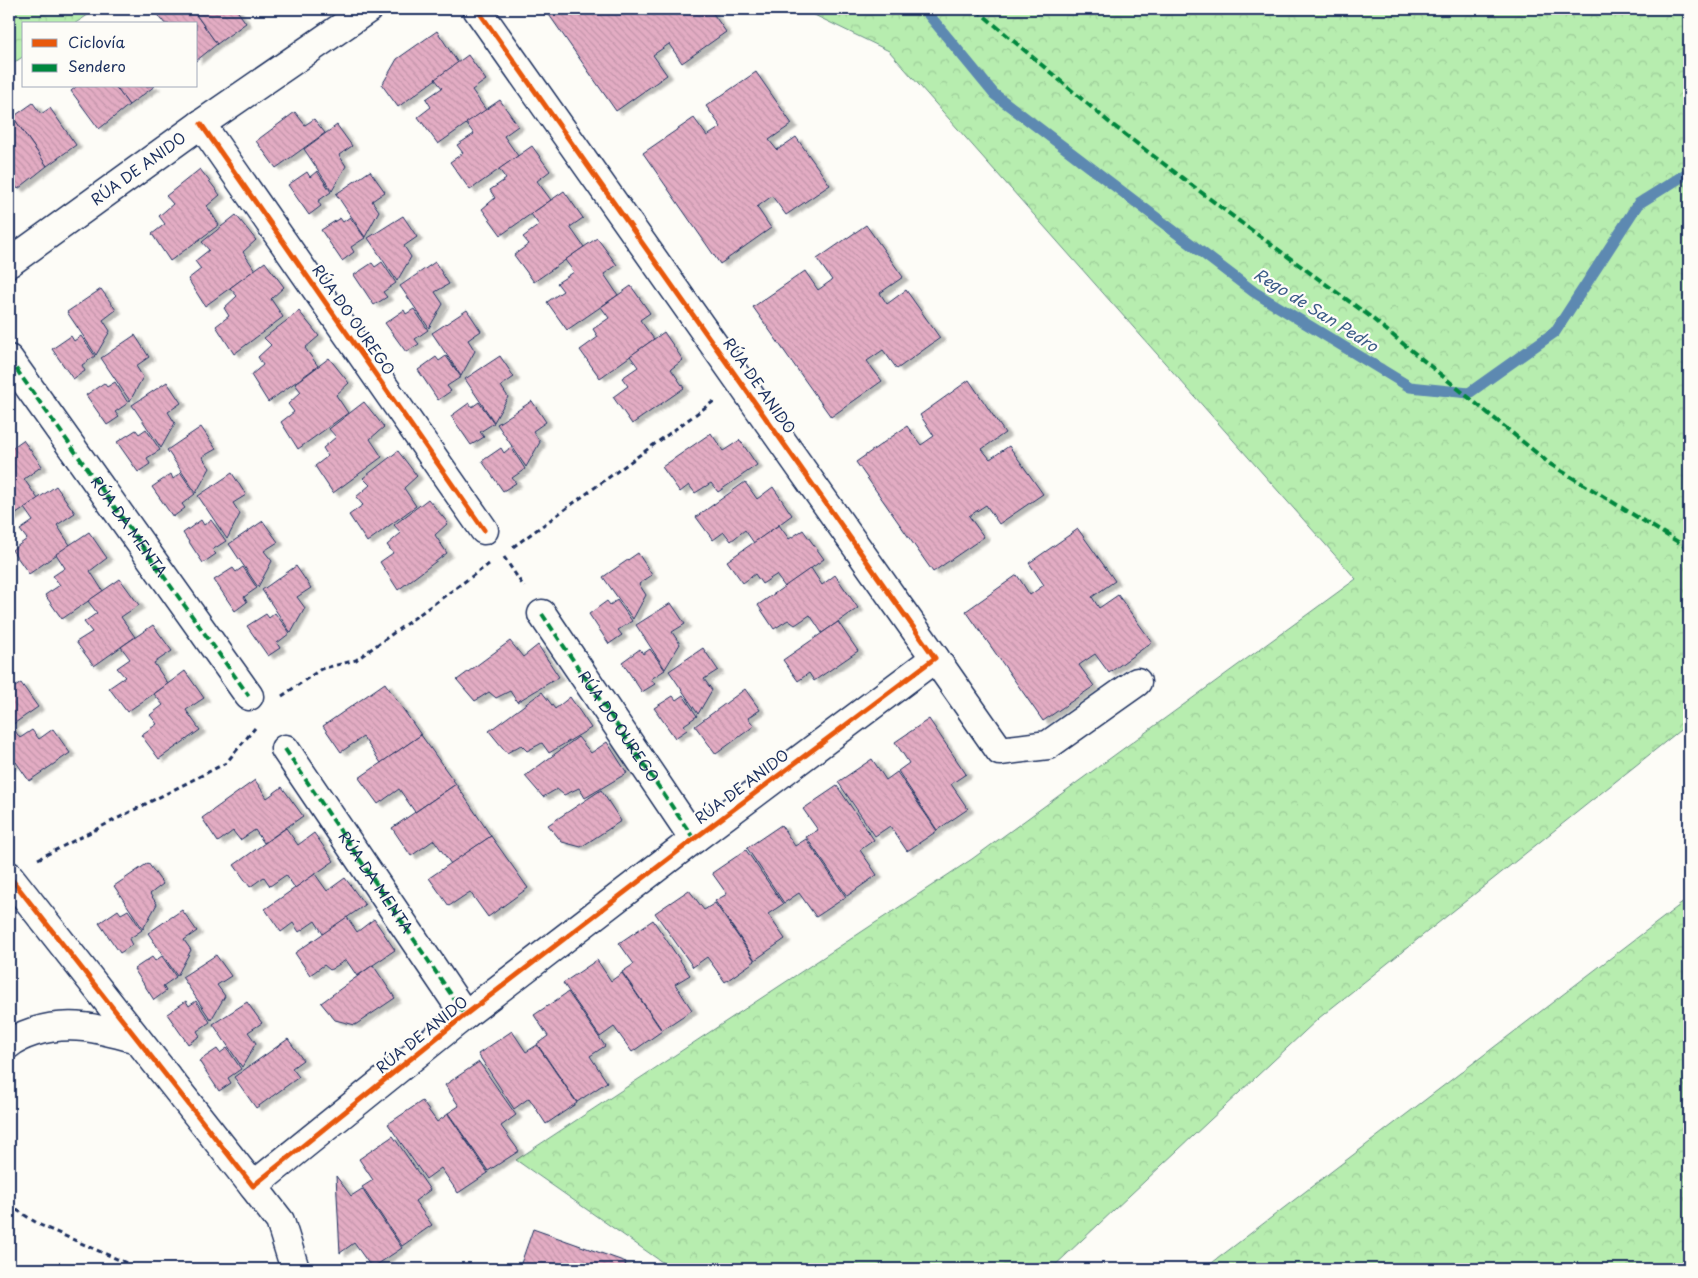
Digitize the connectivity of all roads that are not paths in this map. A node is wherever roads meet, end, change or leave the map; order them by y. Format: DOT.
graph roads {
  1 [pos="368,9"];
  2 [pos="477,9"];
  3 [pos="201,124"];
  4 [pos="9,263"];
  5 [pos="9,359"];
  6 [pos="484,530"];
  7 [pos="542,614"];
  8 [pos="935,658"];
  9 [pos="1137,682"];
  10 [pos="249,696"];
  11 [pos="285,749"];
  12 [pos="694,839"];
  13 [pos="9,876"];
  14 [pos="465,1015"];
  15 [pos="137,1039"];
  16 [pos="9,1044"];
  17 [pos="253,1186"];
  18 [pos="295,1269"];
  1 -- 3 [label="street, RÚA DE ANIDO"];
  2 -- 8 [label="street, RÚA DE ANIDO"];
  3 -- 4 [label="street, RÚA DE ANIDO"];
  3 -- 6 [label="street, RÚA DO OUREGO"];
  5 -- 10 [label="street, RÚA DA MENTA"];
  7 -- 12 [label="street, RÚA DO OUREGO"];
  8 -- 9 [label="street"];
  8 -- 12 [label="street, RÚA DE ANIDO"];
  11 -- 14 [label="street, RÚA DA MENTA"];
  12 -- 14 [label="street, RÚA DE ANIDO"];
  13 -- 15 [label="street"];
  14 -- 17 [label="street, RÚA DE ANIDO"];
  15 -- 16 [label="street"];
  15 -- 17 [label="street"];
  17 -- 18 [label="street"];
}
